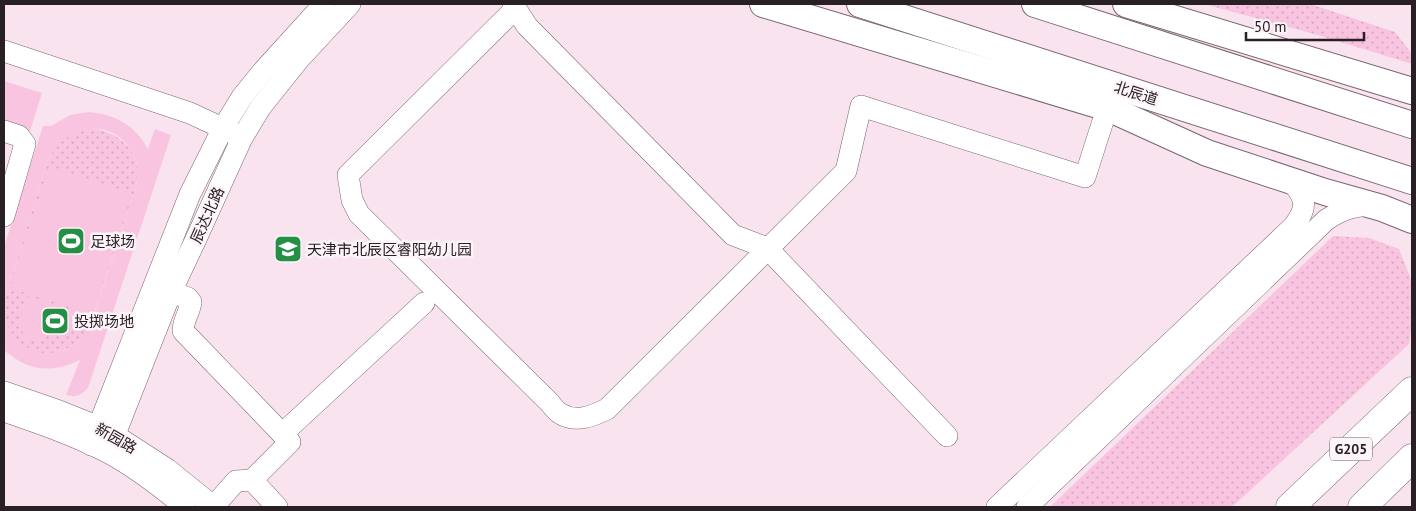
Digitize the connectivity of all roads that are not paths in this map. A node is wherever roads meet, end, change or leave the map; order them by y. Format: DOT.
graph roads {
  1 [pos="324,4"];
  2 [pos="350,4"];
  3 [pos="763,4"];
  4 [pos="860,4"];
  5 [pos="1035,4"];
  6 [pos="1126,4"];
  7 [pos="514,7"];
  8 [pos="4,51"];
  9 [pos="1412,91"];
  10 [pos="1111,97"];
  11 [pos="1412,125"];
  12 [pos="223,128"];
  13 [pos="4,131"];
  14 [pos="242,138"];
  15 [pos="1357,163"];
  16 [pos="1291,181"];
  17 [pos="1412,181"];
  18 [pos="1412,201"];
  19 [pos="1372,205"];
  20 [pos="4,216"];
  21 [pos="1412,220"];
  22 [pos="767,248"];
  23 [pos="162,289"];
  24 [pos="424,303"];
  25 [pos="1412,390"];
  26 [pos="4,392"];
  27 [pos="4,411"];
  28 [pos="282,434"];
  29 [pos="947,436"];
  30 [pos="103,440"];
  31 [pos="1412,458"];
  32 [pos="252,480"];
  33 [pos="186,507"];
  34 [pos="214,507"];
  35 [pos="278,507"];
  36 [pos="997,507"];
  37 [pos="1027,507"];
  38 [pos="1290,507"];
  39 [pos="1362,507"];
  1 -- 12 [label="street, 辰达北路"];
  2 -- 14 [label="street, 辰达北路"];
  3 -- 10 [label="main road"];
  4 -- 10 [label="main road, 北辰道"];
  5 -- 11 [label="main road"];
  6 -- 9 [label="main road"];
  7 -- 22 [label="street"];
  7 -- 22 [label="street"];
  8 -- 12 [label="street"];
  10 -- 15 [label="main road, 北辰道"];
  10 -- 16 [label="main road"];
  10 -- 22 [label="street"];
  12 -- 14 [label="street"];
  12 -- 23 [label="street, 辰达北路"];
  13 -- 20 [label="street"];
  14 -- 23 [label="street, 辰达北路"];
  15 -- 17 [label="main road, 北辰道"];
  15 -- 18 [label="main road"];
  16 -- 19 [label="main road"];
  16 -- 36 [label="street"];
  19 -- 21 [label="main road"];
  19 -- 37 [label="street"];
  22 -- 29 [label="street"];
  23 -- 28 [label="street"];
  23 -- 30 [label="street, 辰达北路"];
  24 -- 28 [label="street"];
  25 -- 38 [label="highway, G205"];
  26 -- 30 [label="street, 新园路"];
  27 -- 30 [label="street, 新园路"];
  28 -- 32 [label="street"];
  30 -- 33 [label="street, 新园路"];
  30 -- 34 [label="street, 新园路"];
  31 -- 39 [label="highway"];
  32 -- 34 [label="street"];
  32 -- 35 [label="street"];
}
